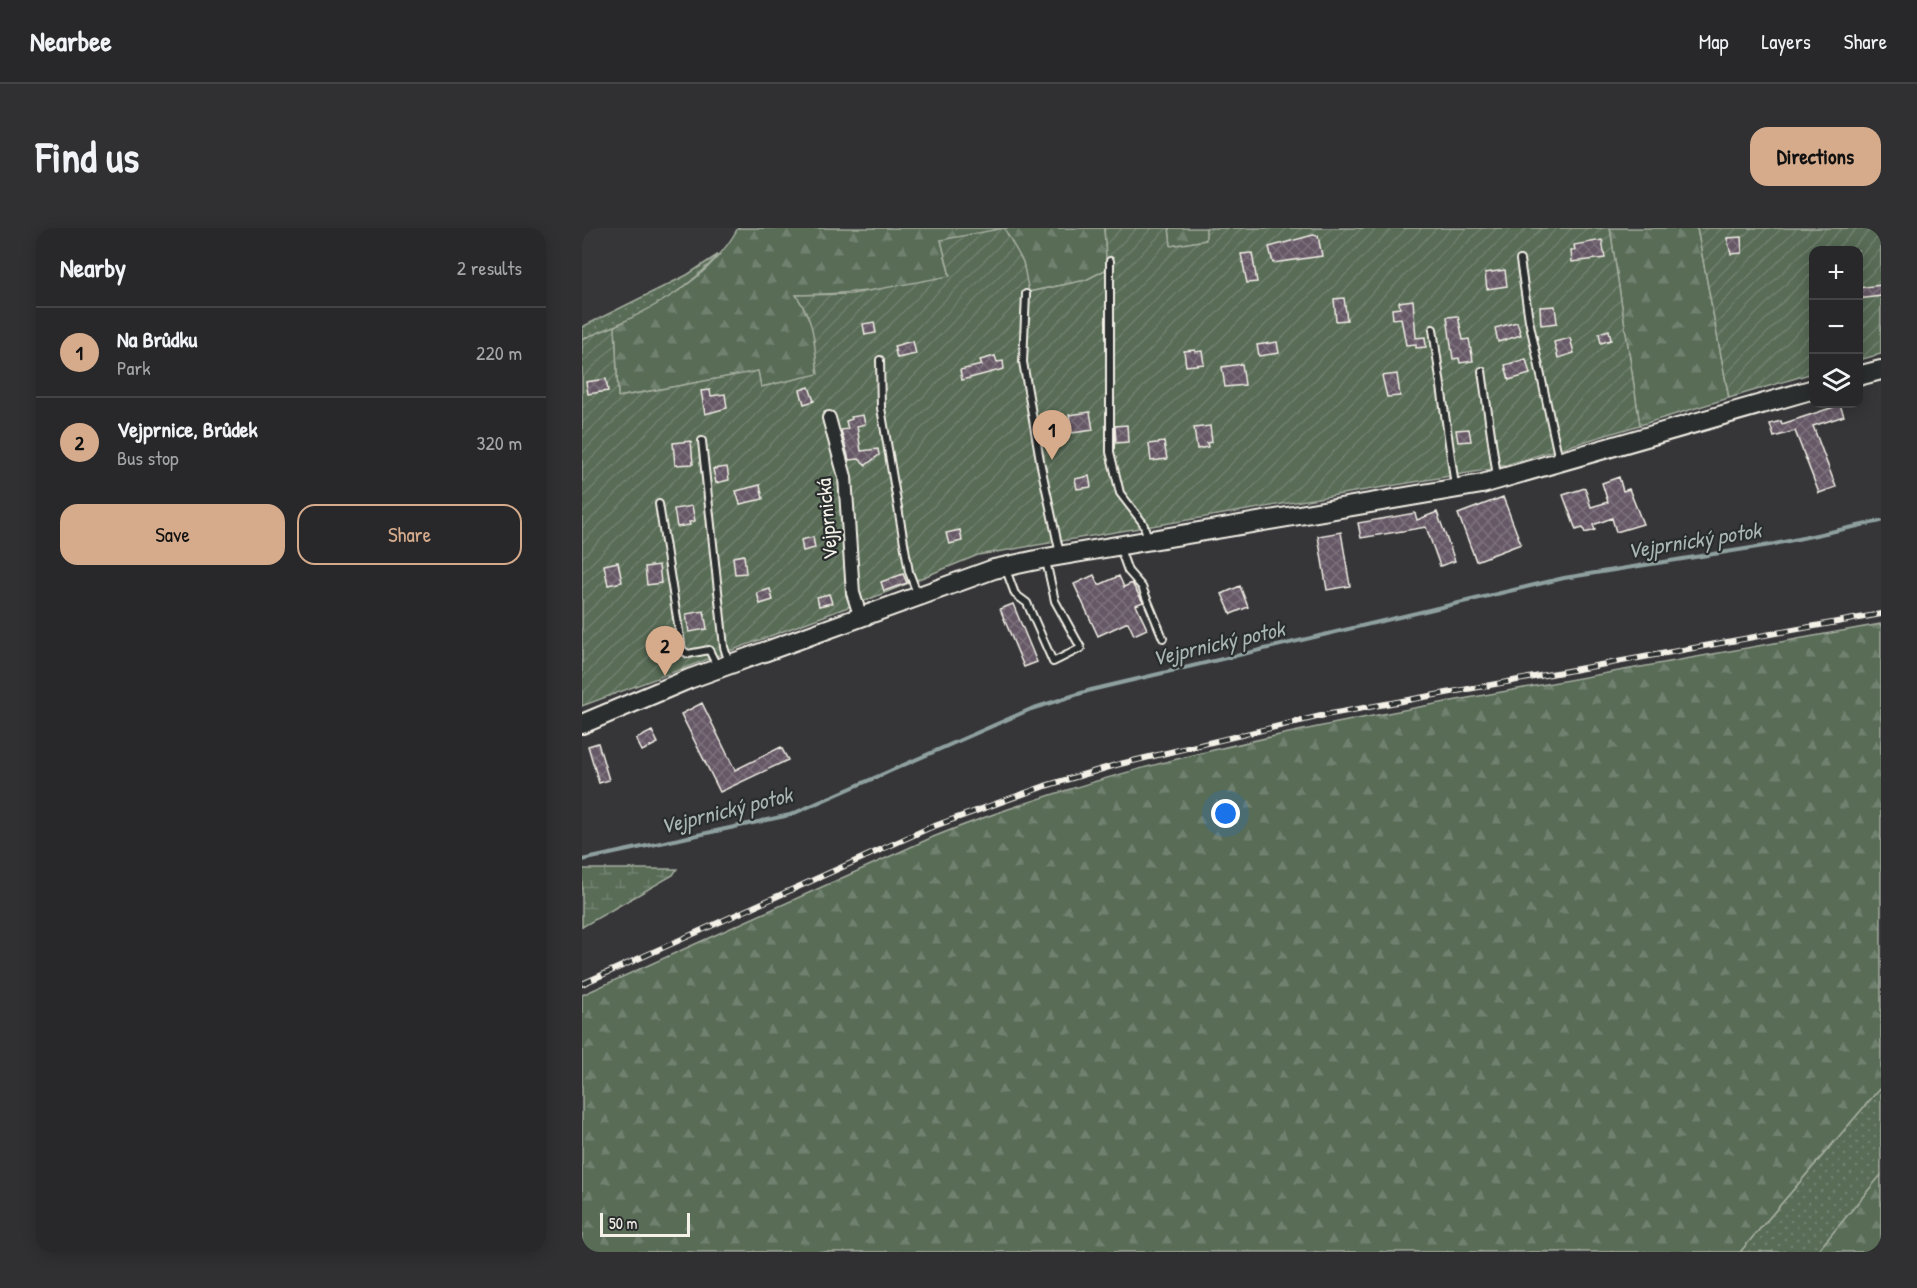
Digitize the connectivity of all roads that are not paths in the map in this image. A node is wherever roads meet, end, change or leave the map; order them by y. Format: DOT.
graph roads {
  1 [pos="1520,260"];
  2 [pos="1110,261"];
  3 [pos="1026,294"];
  4 [pos="1433,329"];
  5 [pos="880,360"];
  6 [pos="1881,370"];
  7 [pos="1482,371"];
  8 [pos="1863,375"];
  9 [pos="1809,390"];
  10 [pos="829,418"];
  11 [pos="702,441"];
  12 [pos="1560,463"];
  13 [pos="1497,480"];
  14 [pos="1455,489"];
  15 [pos="659,504"];
  16 [pos="1149,541"];
  17 [pos="1119,546"];
  18 [pos="1053,557"];
  19 [pos="1005,567"];
  20 [pos="918,596"];
  21 [pos="861,618"];
  22 [pos="1163,638"];
  23 [pos="724,666"];
  24 [pos="582,724"];
  1 -- 12 [label="lane"];
  2 -- 16 [label="lane"];
  3 -- 18 [label="lane"];
  4 -- 14 [label="lane"];
  5 -- 20 [label="lane"];
  6 -- 8 [label="main road"];
  7 -- 13 [label="lane"];
  9 -- 12 [label="main road"];
  10 -- 21 [label="street, Vejprnická"];
  11 -- 23 [label="lane"];
  12 -- 13 [label="main road"];
  13 -- 14 [label="main road"];
  14 -- 16 [label="main road"];
  15 -- 23 [label="lane"];
  16 -- 17 [label="main road"];
  17 -- 18 [label="main road"];
  17 -- 22 [label="lane"];
  18 -- 19 [label="main road"];
  18 -- 19 [label="lane"];
  19 -- 20 [label="main road"];
  20 -- 21 [label="main road"];
  21 -- 23 [label="main road"];
  23 -- 24 [label="main road"];
}
